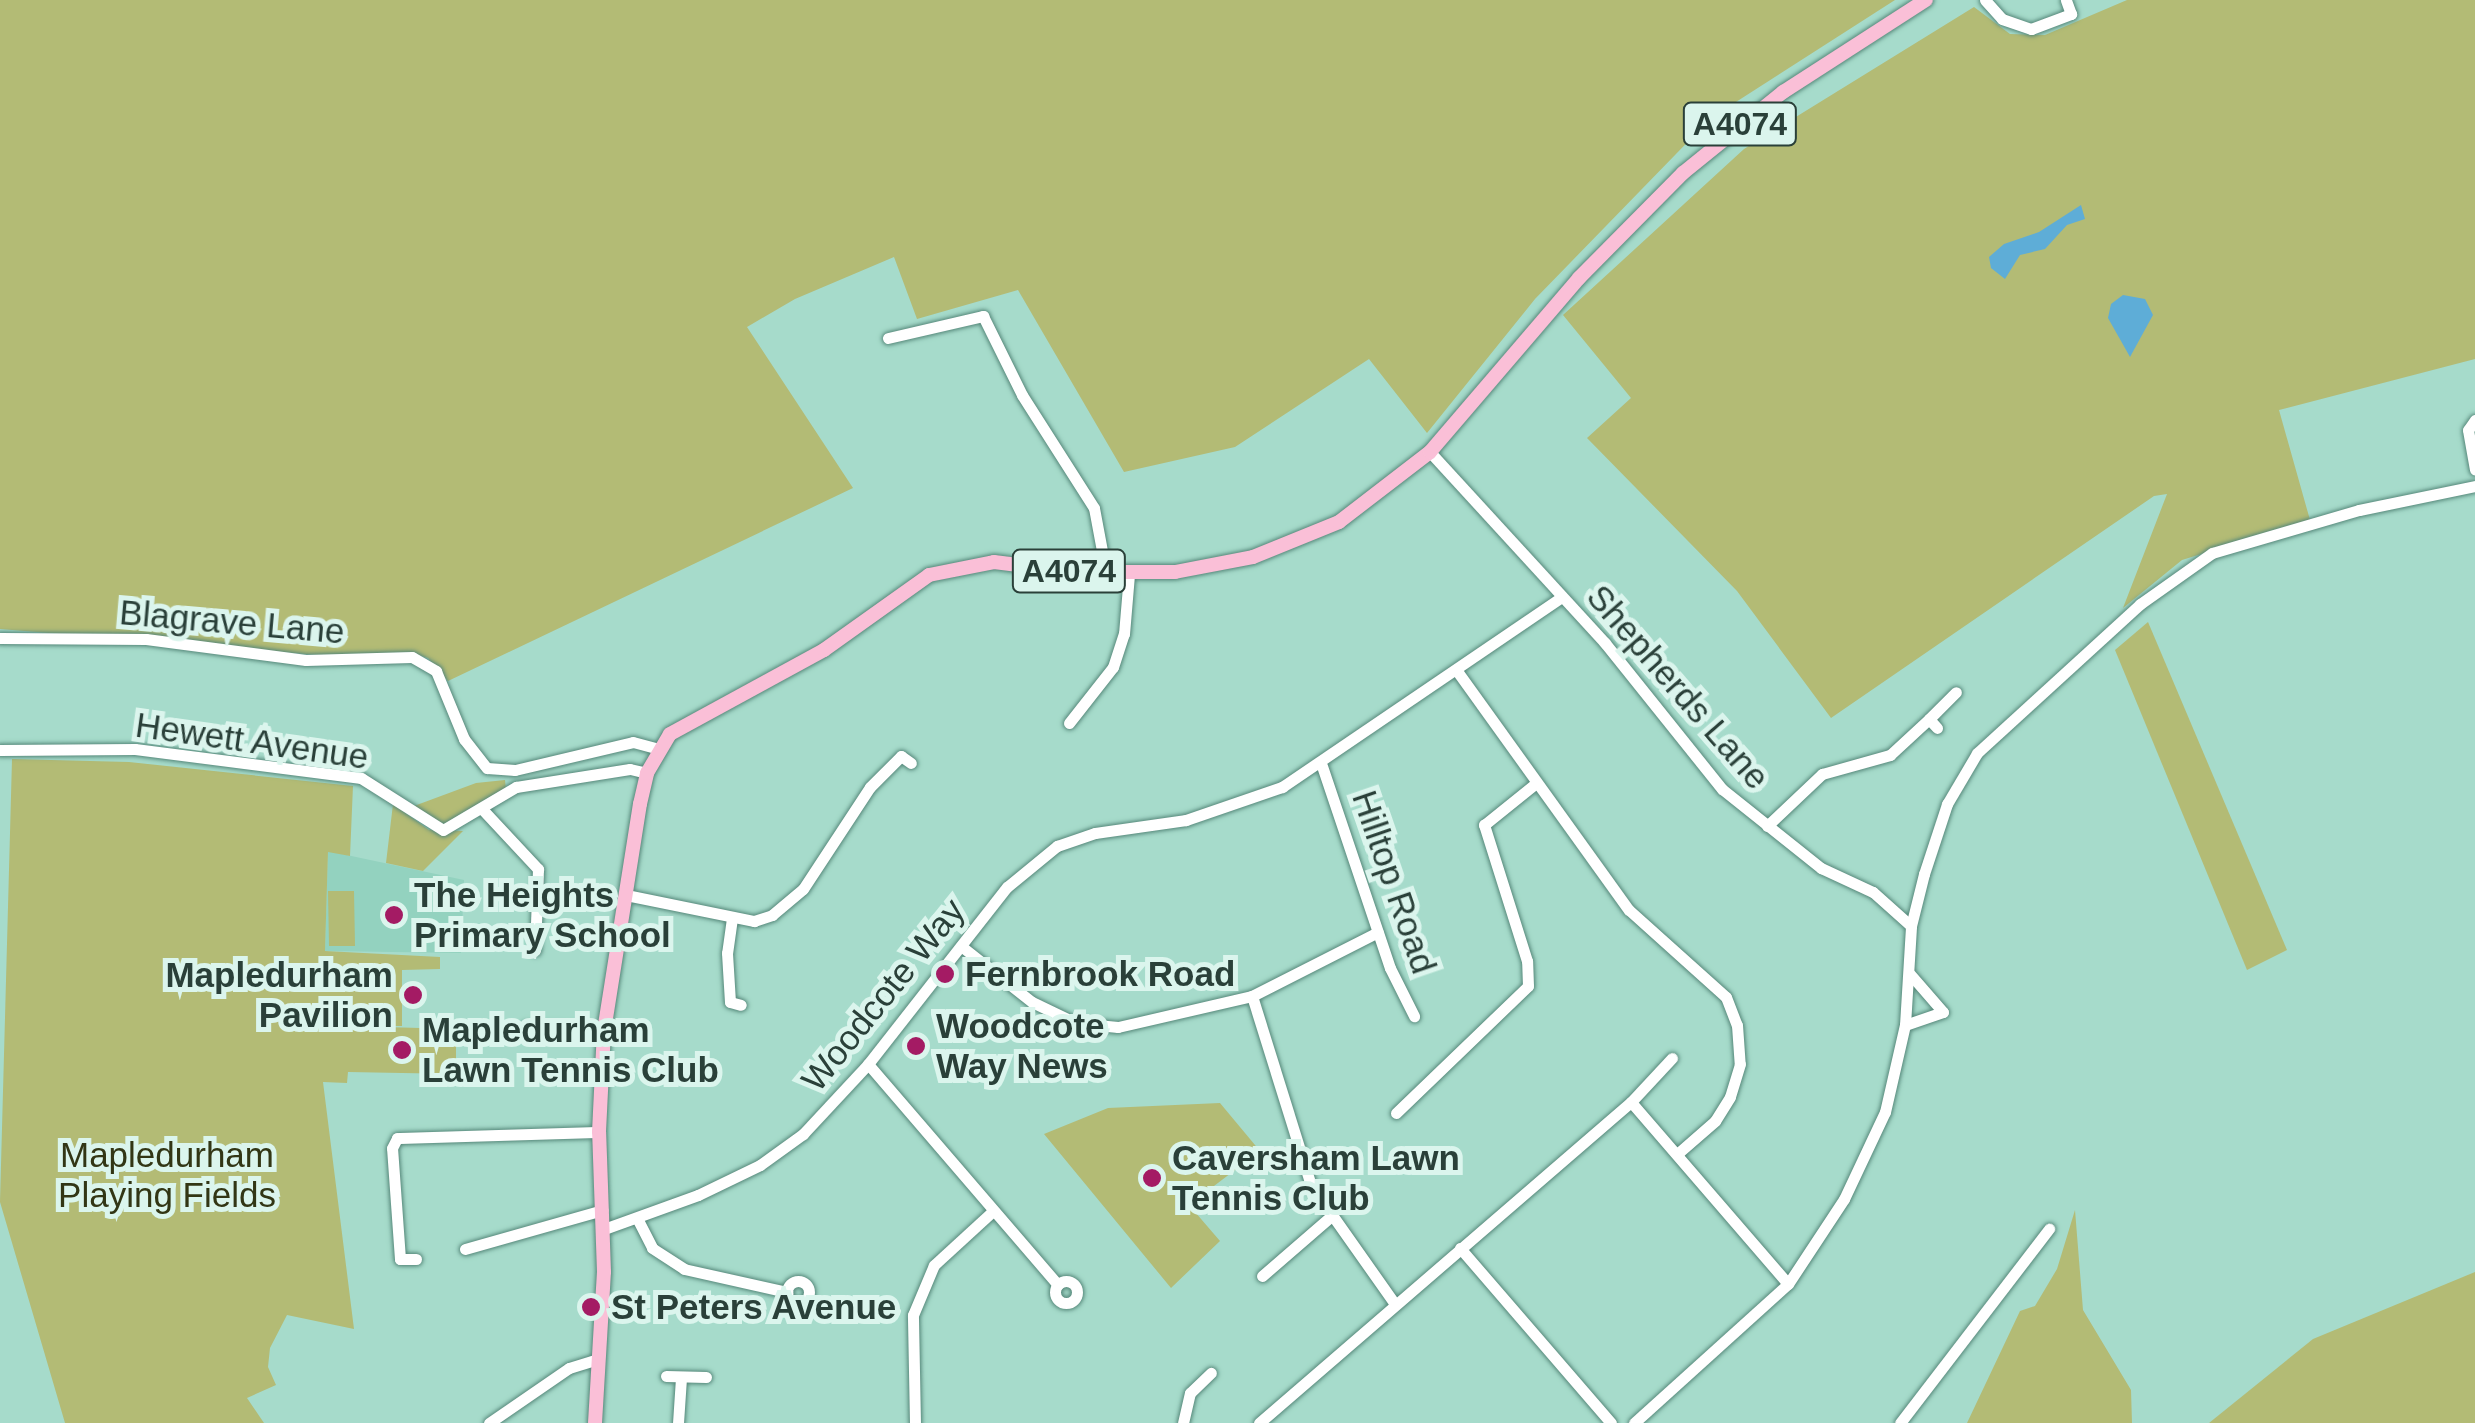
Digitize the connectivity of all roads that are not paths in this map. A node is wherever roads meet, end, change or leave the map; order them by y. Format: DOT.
graph roads {
  1 [pos="1926,0"];
  2 [pos="1984,0"];
  3 [pos="2066,0"];
  4 [pos="888,338"];
  5 [pos="2475,420"];
  6 [pos="1430,452"];
  7 [pos="2475,468"];
  8 [pos="2475,486"];
  9 [pos="1106,572"];
  10 [pos="1129,574"];
  11 [pos="1562,597"];
  12 [pos="0,638"];
  13 [pos="1457,671"];
  14 [pos="1956,692"];
  15 [pos="1069,724"];
  16 [pos="659,749"];
  17 [pos="0,750"];
  18 [pos="903,756"];
  19 [pos="1322,766"];
  20 [pos="515,770"];
  21 [pos="647,774"];
  22 [pos="1536,783"];
  23 [pos="516,787"];
  24 [pos="483,810"];
  25 [pos="1767,826"];
  26 [pos="626,895"];
  27 [pos="732,918"];
  28 [pos="1911,926"];
  29 [pos="1378,932"];
  30 [pos="961,946"];
  31 [pos="534,950"];
  32 [pos="1910,974"];
  33 [pos="1252,996"];
  34 [pos="731,1002"];
  35 [pos="527,1013"];
  36 [pos="1414,1016"];
  37 [pos="1905,1025"];
  38 [pos="604,1031"];
  39 [pos="1672,1058"];
  40 [pos="868,1064"];
  41 [pos="1630,1102"];
  42 [pos="1396,1113"];
  43 [pos="598,1132"];
  44 [pos="1677,1154"];
  45 [pos="603,1210"];
  46 [pos="993,1210"];
  47 [pos="1329,1218"];
  48 [pos="638,1220"];
  49 [pos="604,1229"];
  50 [pos="2049,1229"];
  51 [pos="464,1248"];
  52 [pos="1460,1248"];
  53 [pos="416,1259"];
  54 [pos="1262,1276"];
  55 [pos="1788,1284"];
  56 [pos="1058,1285"];
  57 [pos="787,1292"];
  58 [pos="1395,1304"];
  59 [pos="595,1360"];
  60 [pos="1211,1373"];
  61 [pos="666,1376"];
  62 [pos="706,1377"];
  63 [pos="681,1378"];
  64 [pos="1264,1422"];
  65 [pos="489,1423"];
  66 [pos="595,1423"];
  67 [pos="678,1423"];
  68 [pos="915,1423"];
  69 [pos="1184,1423"];
  70 [pos="1611,1423"];
  71 [pos="1634,1423"];
  72 [pos="1900,1423"];
  1 -- 6 [label="main road, A4074"];
  2 -- 3 [label="street"];
  4 -- 9 [label="street"];
  5 -- 7 [label="street"];
  6 -- 10 [label="main road, A4074"];
  6 -- 11 [label="street, Shepherds Lane"];
  8 -- 28 [label="street"];
  9 -- 10 [label="main road, A4074"];
  9 -- 16 [label="main road, A4074"];
  10 -- 15 [label="street"];
  11 -- 13 [label="street, Woodcote Way"];
  11 -- 25 [label="street, Shepherds Lane"];
  12 -- 20 [label="street, Blagrave Lane"];
  13 -- 19 [label="street, Woodcote Way"];
  13 -- 22 [label="street"];
  14 -- 25 [label="street"];
  16 -- 20 [label="street"];
  16 -- 21 [label="main road, A4074"];
  17 -- 24 [label="street, Hewett Avenue"];
  18 -- 27 [label="street"];
  19 -- 29 [label="street, Hilltop Road"];
  19 -- 30 [label="street, Woodcote Way"];
  20 -- 23 [label="street"];
  21 -- 23 [label="street, Hewett Avenue"];
  21 -- 26 [label="main road, A4074"];
  22 -- 42 [label="street"];
  22 -- 44 [label="street"];
  23 -- 24 [label="street, Hewett Avenue"];
  24 -- 31 [label="street"];
  25 -- 28 [label="street, Shepherds Lane"];
  26 -- 27 [label="street"];
  26 -- 38 [label="main road, A4074"];
  27 -- 34 [label="street"];
  28 -- 32 [label="street"];
  29 -- 33 [label="street"];
  29 -- 36 [label="street, Hilltop Road"];
  30 -- 33 [label="street"];
  30 -- 40 [label="street, Woodcote Way"];
  32 -- 37 [label="street"];
  32 -- 37 [label="street"];
  33 -- 47 [label="street"];
  35 -- 38 [label="street"];
  37 -- 55 [label="street"];
  38 -- 43 [label="main road, A4074"];
  39 -- 41 [label="street"];
  40 -- 46 [label="street"];
  40 -- 48 [label="street, Woodcote Way"];
  41 -- 44 [label="street"];
  41 -- 52 [label="street"];
  43 -- 45 [label="main road, A4074"];
  43 -- 53 [label="street"];
  44 -- 55 [label="street"];
  45 -- 49 [label="main road, A4074"];
  45 -- 51 [label="street"];
  46 -- 56 [label="street"];
  46 -- 68 [label="street"];
  47 -- 54 [label="street"];
  47 -- 58 [label="street"];
  48 -- 49 [label="street, Woodcote Way"];
  48 -- 57 [label="street"];
  49 -- 59 [label="main road, A4074"];
  50 -- 72 [label="street"];
  52 -- 58 [label="street"];
  52 -- 70 [label="street"];
  55 -- 71 [label="street"];
  58 -- 64 [label="street"];
  59 -- 65 [label="street"];
  59 -- 66 [label="main road, A4074"];
  60 -- 69 [label="street"];
  61 -- 63 [label="street"];
  62 -- 63 [label="street"];
  63 -- 67 [label="street"];
}
